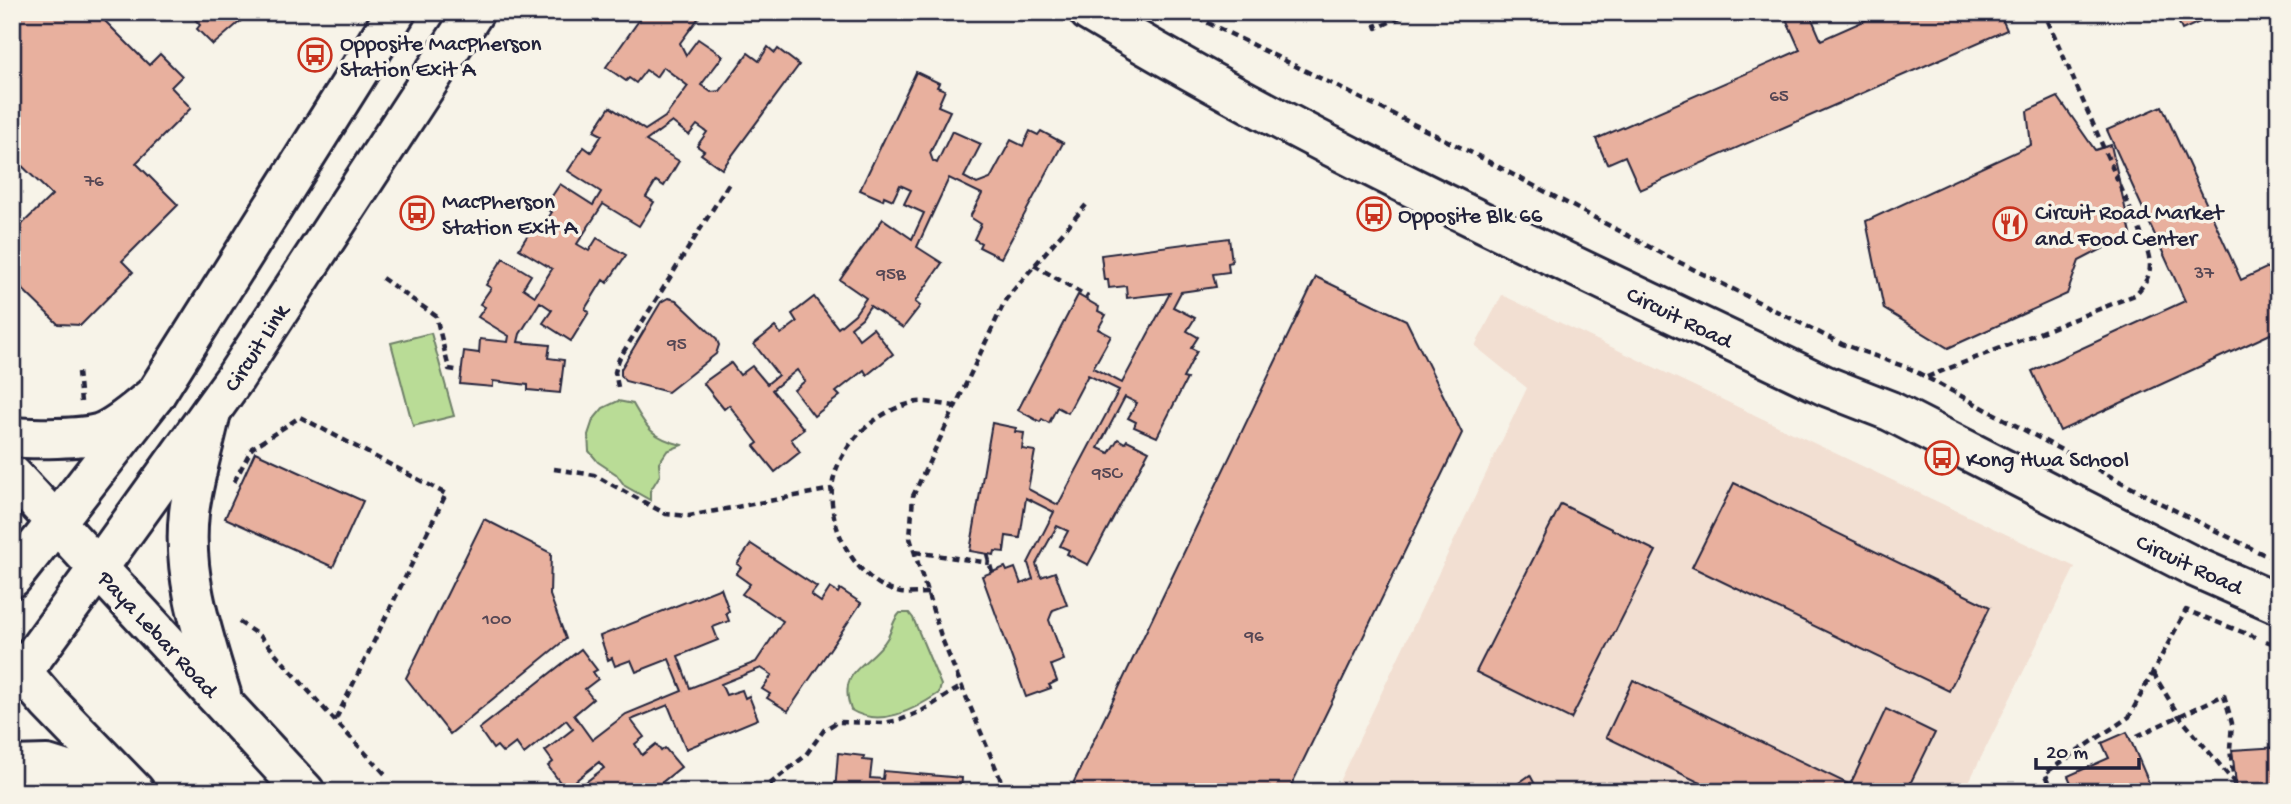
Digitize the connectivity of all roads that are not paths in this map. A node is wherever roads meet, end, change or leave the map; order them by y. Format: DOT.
graph roads {
  1 [pos="396,12"];
  2 [pos="474,12"];
  3 [pos="1089,12"];
  4 [pos="155,395"];
  5 [pos="211,412"];
  6 [pos="12,437"];
  7 [pos="12,475"];
  8 [pos="57,522"];
  9 [pos="99,567"];
  10 [pos="12,578"];
  11 [pos="2279,604"];
  12 [pos="16,673"];
  13 [pos="224,702"];
  14 [pos="12,766"];
  15 [pos="134,792"];
  16 [pos="305,792"];
  1 -- 4 [label="street"];
  2 -- 5 [label="street, Circuit Link"];
  3 -- 11 [label="street, Circuit Road"];
  4 -- 6 [label="street"];
  4 -- 8 [label="street"];
  5 -- 9 [label="street, Circuit Link"];
  5 -- 13 [label="street"];
  7 -- 8 [label="street, Paya Lebar Road"];
  8 -- 9 [label="street, Paya Lebar Road"];
  8 -- 10 [label="street"];
  9 -- 12 [label="street, Circuit Link"];
  9 -- 13 [label="street, Paya Lebar Road"];
  12 -- 15 [label="street"];
  13 -- 16 [label="street, Paya Lebar Road"];
  14 -- 15 [label="street"];
}
